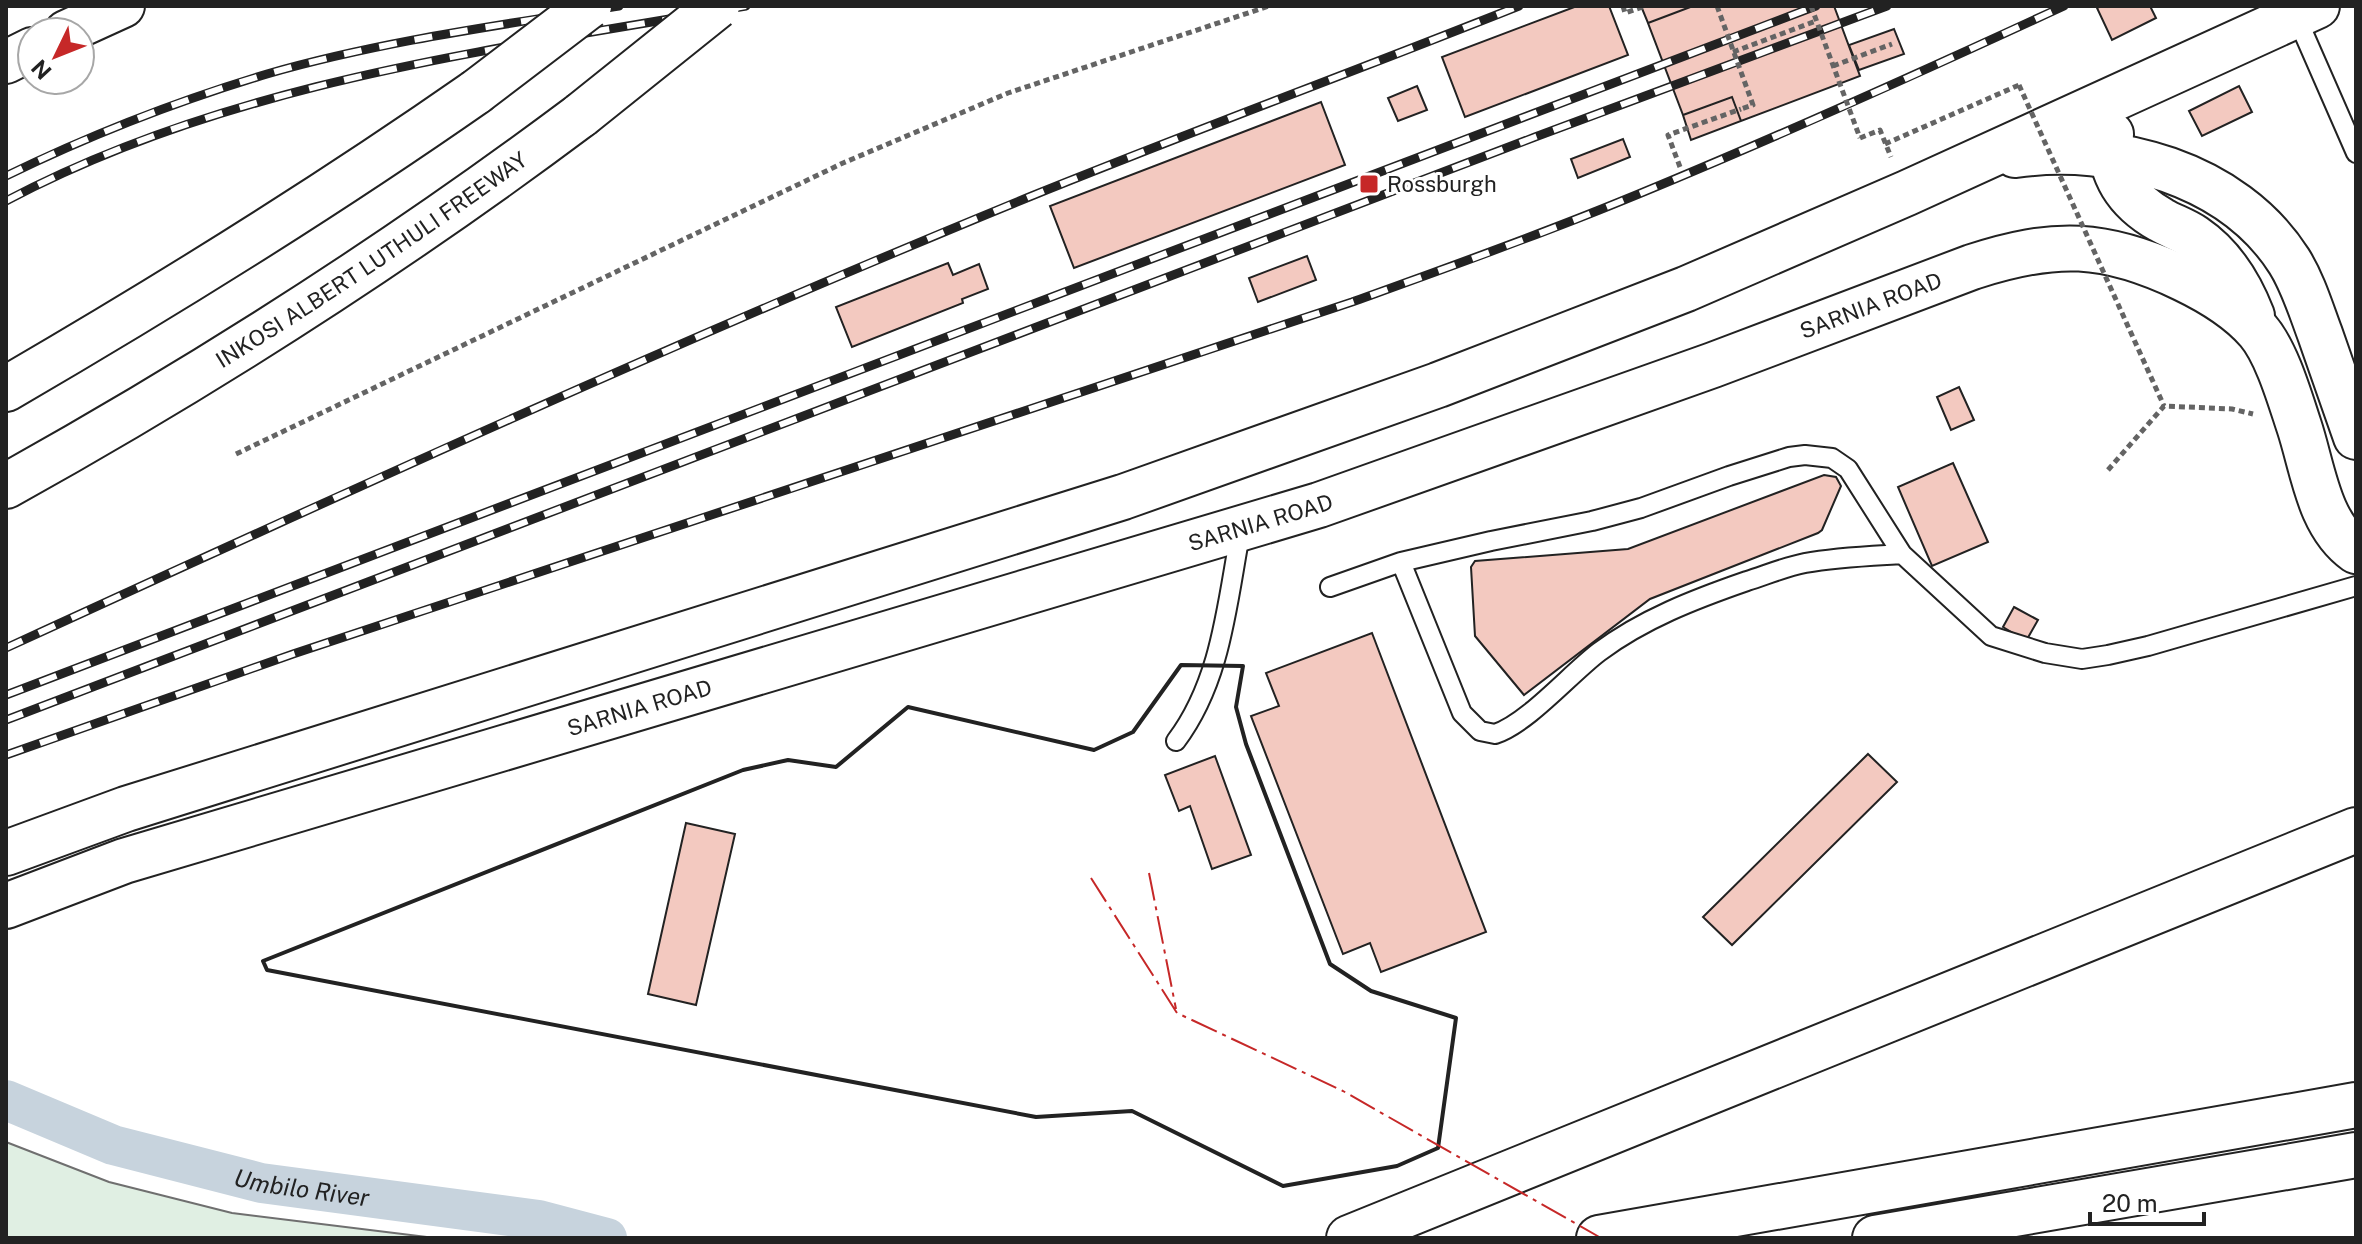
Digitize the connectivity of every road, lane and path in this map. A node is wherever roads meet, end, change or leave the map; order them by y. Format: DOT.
graph roads {
  1 [pos="123,6"];
  2 [pos="589,6"];
  3 [pos="717,6"];
  4 [pos="1269,6"];
  5 [pos="1623,6"];
  6 [pos="1645,6"];
  7 [pos="1717,6"];
  8 [pos="1811,6"];
  9 [pos="2306,11"];
  10 [pos="96,18"];
  11 [pos="1816,21"];
  12 [pos="1892,44"];
  13 [pos="1733,52"];
  14 [pos="1833,66"];
  15 [pos="2119,97"];
  16 [pos="1880,130"];
  17 [pos="1885,144"];
  18 [pos="2356,153"];
  19 [pos="2109,156"];
  20 [pos="1977,161"];
  21 [pos="1680,167"];
  22 [pos="2259,332"];
  23 [pos="6,389"];
  24 [pos="2164,406"];
  25 [pos="2299,425"];
  26 [pos="2356,437"];
  27 [pos="236,454"];
  28 [pos="2108,470"];
  29 [pos="6,486"];
  30 [pos="1241,529"];
  31 [pos="2356,551"];
  32 [pos="1902,554"];
  33 [pos="1401,562"];
  34 [pos="2356,586"];
  35 [pos="1330,587"];
  36 [pos="1176,741"];
  37 [pos="2356,830"];
  38 [pos="8,852"];
  39 [pos="20,901"];
  40 [pos="2356,1105"];
  41 [pos="2356,1155"];
  42 [pos="1349,1238"];
  43 [pos="1599,1238"];
  44 [pos="1875,1238"];
  1 -- 10 [label="street"];
  2 -- 23 [label="main road, bridge"];
  3 -- 29 [label="main road, INKOSI ALBERT LUTHULI FREEWAY, bridge"];
  4 -- 27 [label="path"];
  5 -- 6 [label="path"];
  7 -- 13 [label="path, bridge"];
  8 -- 11 [label="path, bridge"];
  9 -- 15 [label="main road"];
  9 -- 18 [label="lane"];
  11 -- 13 [label="path"];
  11 -- 14 [label="path, bridge"];
  12 -- 14 [label="path"];
  13 -- 21 [label="path, bridge"];
  14 -- 16 [label="path, bridge"];
  15 -- 19 [label="main road"];
  15 -- 20 [label="main road"];
  17 -- 24 [label="path, bridge"];
  19 -- 20 [label="main road"];
  19 -- 22 [label="main road"];
  19 -- 26 [label="main road"];
  20 -- 38 [label="main road"];
  22 -- 25 [label="main road, SARNIA ROAD"];
  22 -- 30 [label="main road, SARNIA ROAD"];
  24 -- 25 [label="path"];
  24 -- 28 [label="path"];
  25 -- 31 [label="main road, SARNIA ROAD"];
  30 -- 36 [label="lane"];
  30 -- 39 [label="main road, SARNIA ROAD"];
  32 -- 33 [label="lane"];
  32 -- 33 [label="lane"];
  32 -- 34 [label="lane"];
  33 -- 35 [label="lane"];
  37 -- 42 [label="main road"];
  40 -- 43 [label="main road"];
  41 -- 44 [label="main road"];
}
